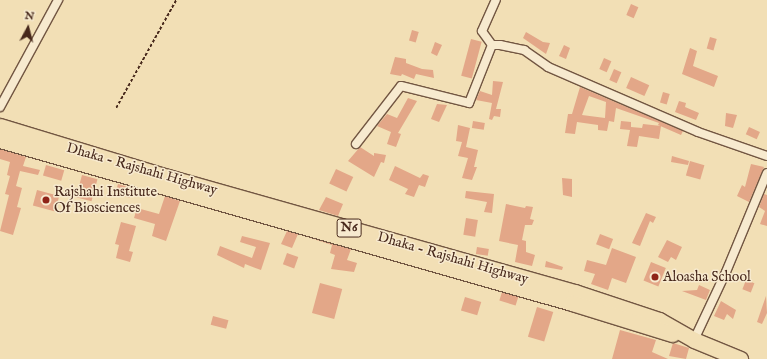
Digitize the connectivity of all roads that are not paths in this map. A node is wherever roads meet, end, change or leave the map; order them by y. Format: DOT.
graph roads {
  1 [pos="58,0"];
  2 [pos="496,0"];
  3 [pos="492,45"];
  4 [pos="0,107"];
  5 [pos="0,126"];
  6 [pos="0,140"];
  7 [pos="356,144"];
  8 [pos="767,156"];
  9 [pos="767,173"];
  10 [pos="694,340"];
  11 [pos="740,359"];
  1 -- 4 [label="street"];
  2 -- 3 [label="street"];
  3 -- 7 [label="street"];
  3 -- 8 [label="street"];
  5 -- 10 [label="highway, Dhaka - Rajshahi Highway / N6"];
  6 -- 10 [label="highway, Dhaka - Rajshahi Highway / N6"];
  9 -- 10 [label="street"];
  10 -- 11 [label="highway, Dhaka - Rajshahi Highway / N6"];
}
